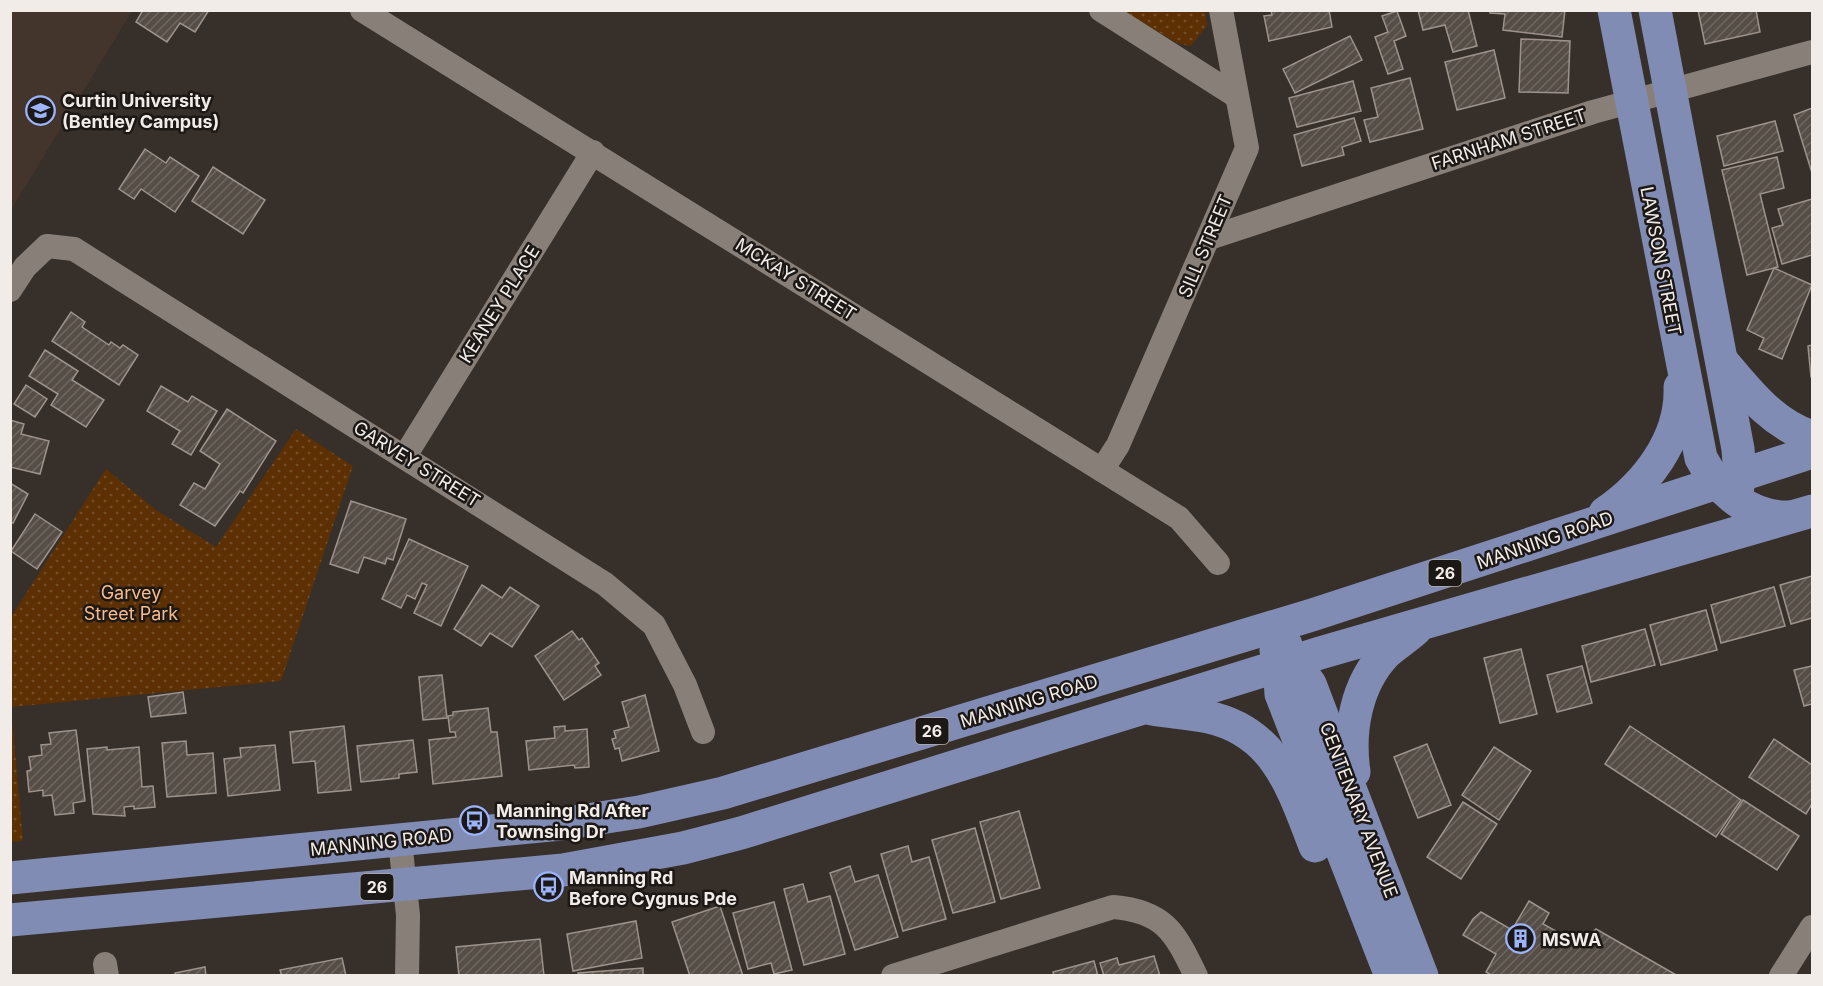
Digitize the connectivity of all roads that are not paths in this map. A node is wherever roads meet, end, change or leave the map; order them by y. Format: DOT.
graph roads {
  1 [pos="1101,10"];
  2 [pos="1221,10"];
  3 [pos="1614,10"];
  4 [pos="1655,10"];
  5 [pos="367,12"];
  6 [pos="1812,52"];
  7 [pos="1671,92"];
  8 [pos="1236,96"];
  9 [pos="1630,102"];
  10 [pos="593,152"];
  11 [pos="1209,238"];
  12 [pos="10,290"];
  13 [pos="1679,352"];
  14 [pos="1722,361"];
  15 [pos="1812,437"];
  16 [pos="1812,452"];
  17 [pos="405,456"];
  18 [pos="1102,470"];
  19 [pos="1731,486"];
  20 [pos="1802,514"];
  21 [pos="1577,528"];
  22 [pos="1691,546"];
  23 [pos="1218,563"];
  24 [pos="1312,615"];
  25 [pos="1424,623"];
  26 [pos="1237,638"];
  27 [pos="1285,660"];
  28 [pos="1144,708"];
  29 [pos="704,732"];
  30 [pos="1359,805"];
  31 [pos="400,841"];
  32 [pos="10,878"];
  33 [pos="404,884"];
  34 [pos="10,920"];
  35 [pos="1812,927"];
  36 [pos="407,975"];
  37 [pos="893,975"];
  38 [pos="1196,975"];
  39 [pos="1374,975"];
  40 [pos="1391,975"];
  41 [pos="1422,975"];
  42 [pos="1781,975"];
  1 -- 8 [label="street"];
  2 -- 8 [label="street, SILL STREET"];
  3 -- 9 [label="main road, LAWSON STREET"];
  4 -- 7 [label="main road"];
  5 -- 10 [label="street, MCKAY STREET"];
  6 -- 7 [label="street, FARNHAM STREET"];
  7 -- 9 [label="street, FARNHAM STREET"];
  7 -- 14 [label="main road"];
  8 -- 11 [label="street, SILL STREET"];
  9 -- 11 [label="street, FARNHAM STREET"];
  9 -- 13 [label="main road, LAWSON STREET"];
  10 -- 17 [label="street, KEANEY PLACE"];
  10 -- 18 [label="street, MCKAY STREET"];
  11 -- 18 [label="street, SILL STREET"];
  12 -- 17 [label="street, GARVEY STREET"];
  13 -- 19 [label="main road, LAWSON STREET"];
  13 -- 21 [label="main road"];
  14 -- 15 [label="main road"];
  14 -- 19 [label="main road"];
  16 -- 19 [label="main road, MANNING ROAD / 26"];
  17 -- 29 [label="street, GARVEY STREET"];
  18 -- 23 [label="street, MCKAY STREET"];
  19 -- 20 [label="main road, LAWSON STREET"];
  19 -- 21 [label="main road, MANNING ROAD / 26"];
  19 -- 22 [label="main road"];
  20 -- 22 [label="main road, 26"];
  21 -- 24 [label="main road, MANNING ROAD / 26"];
  22 -- 25 [label="main road, 26"];
  24 -- 26 [label="main road, MANNING ROAD / 26"];
  24 -- 27 [label="main road"];
  25 -- 27 [label="main road, 26"];
  25 -- 30 [label="main road"];
  26 -- 27 [label="main road, CENTENARY AVENUE"];
  26 -- 31 [label="main road, MANNING ROAD / 26"];
  27 -- 28 [label="main road, 26"];
  27 -- 30 [label="main road, CENTENARY AVENUE"];
  27 -- 40 [label="main road, CENTENARY AVENUE"];
  28 -- 33 [label="main road, 26"];
  28 -- 39 [label="main road"];
  30 -- 41 [label="main road, CENTENARY AVENUE"];
  31 -- 32 [label="main road, MANNING ROAD / 26"];
  31 -- 33 [label="street"];
  33 -- 34 [label="main road, 26"];
  33 -- 36 [label="street"];
  35 -- 42 [label="street"];
  37 -- 38 [label="street"];
}
